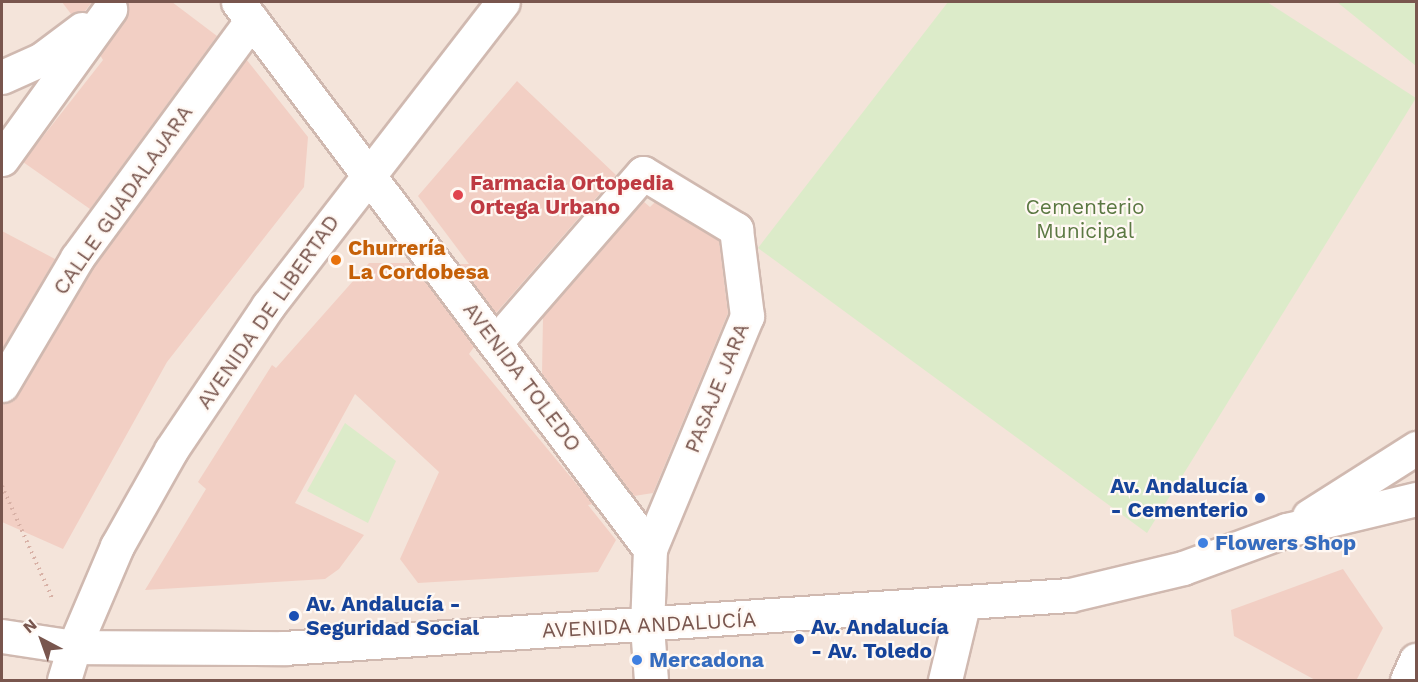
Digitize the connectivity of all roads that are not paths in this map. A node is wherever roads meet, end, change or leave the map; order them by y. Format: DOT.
graph roads {
  1 [pos="502,2"];
  2 [pos="115,5"];
  3 [pos="245,11"];
  4 [pos="2,77"];
  5 [pos="2,159"];
  6 [pos="368,174"];
  7 [pos="496,342"];
  8 [pos="2,385"];
  9 [pos="1416,448"];
  10 [pos="1416,499"];
  11 [pos="1287,530"];
  12 [pos="650,549"];
  13 [pos="963,605"];
  14 [pos="647,626"];
  15 [pos="2,636"];
  16 [pos="74,647"];
  17 [pos="1416,660"];
  18 [pos="64,681"];
  19 [pos="651,681"];
  20 [pos="945,681"];
  21 [pos="1407,681"];
  1 -- 6 [label="street, AVENIDA DE LIBERTAD"];
  2 -- 4 [label="street"];
  2 -- 5 [label="street"];
  3 -- 6 [label="street, AVENIDA TOLEDO"];
  3 -- 8 [label="street, CALLE GUADALAJARA"];
  6 -- 7 [label="street, AVENIDA TOLEDO"];
  6 -- 16 [label="street, AVENIDA DE LIBERTAD"];
  7 -- 12 [label="street, AVENIDA TOLEDO"];
  7 -- 12 [label="street, PASAJE JARA"];
  9 -- 11 [label="street, AVENIDA ANDALUCÍA"];
  10 -- 11 [label="street, AVENIDA ANDALUCÍA"];
  11 -- 13 [label="street, AVENIDA ANDALUCÍA"];
  12 -- 14 [label="street"];
  13 -- 14 [label="street, AVENIDA ANDALUCÍA"];
  13 -- 20 [label="street"];
  14 -- 16 [label="street, AVENIDA ANDALUCÍA"];
  14 -- 19 [label="street"];
  15 -- 16 [label="street, AVENIDA ANDALUCÍA"];
  16 -- 18 [label="street, AVENIDA DE LIBERTAD"];
  17 -- 21 [label="street"];
}
